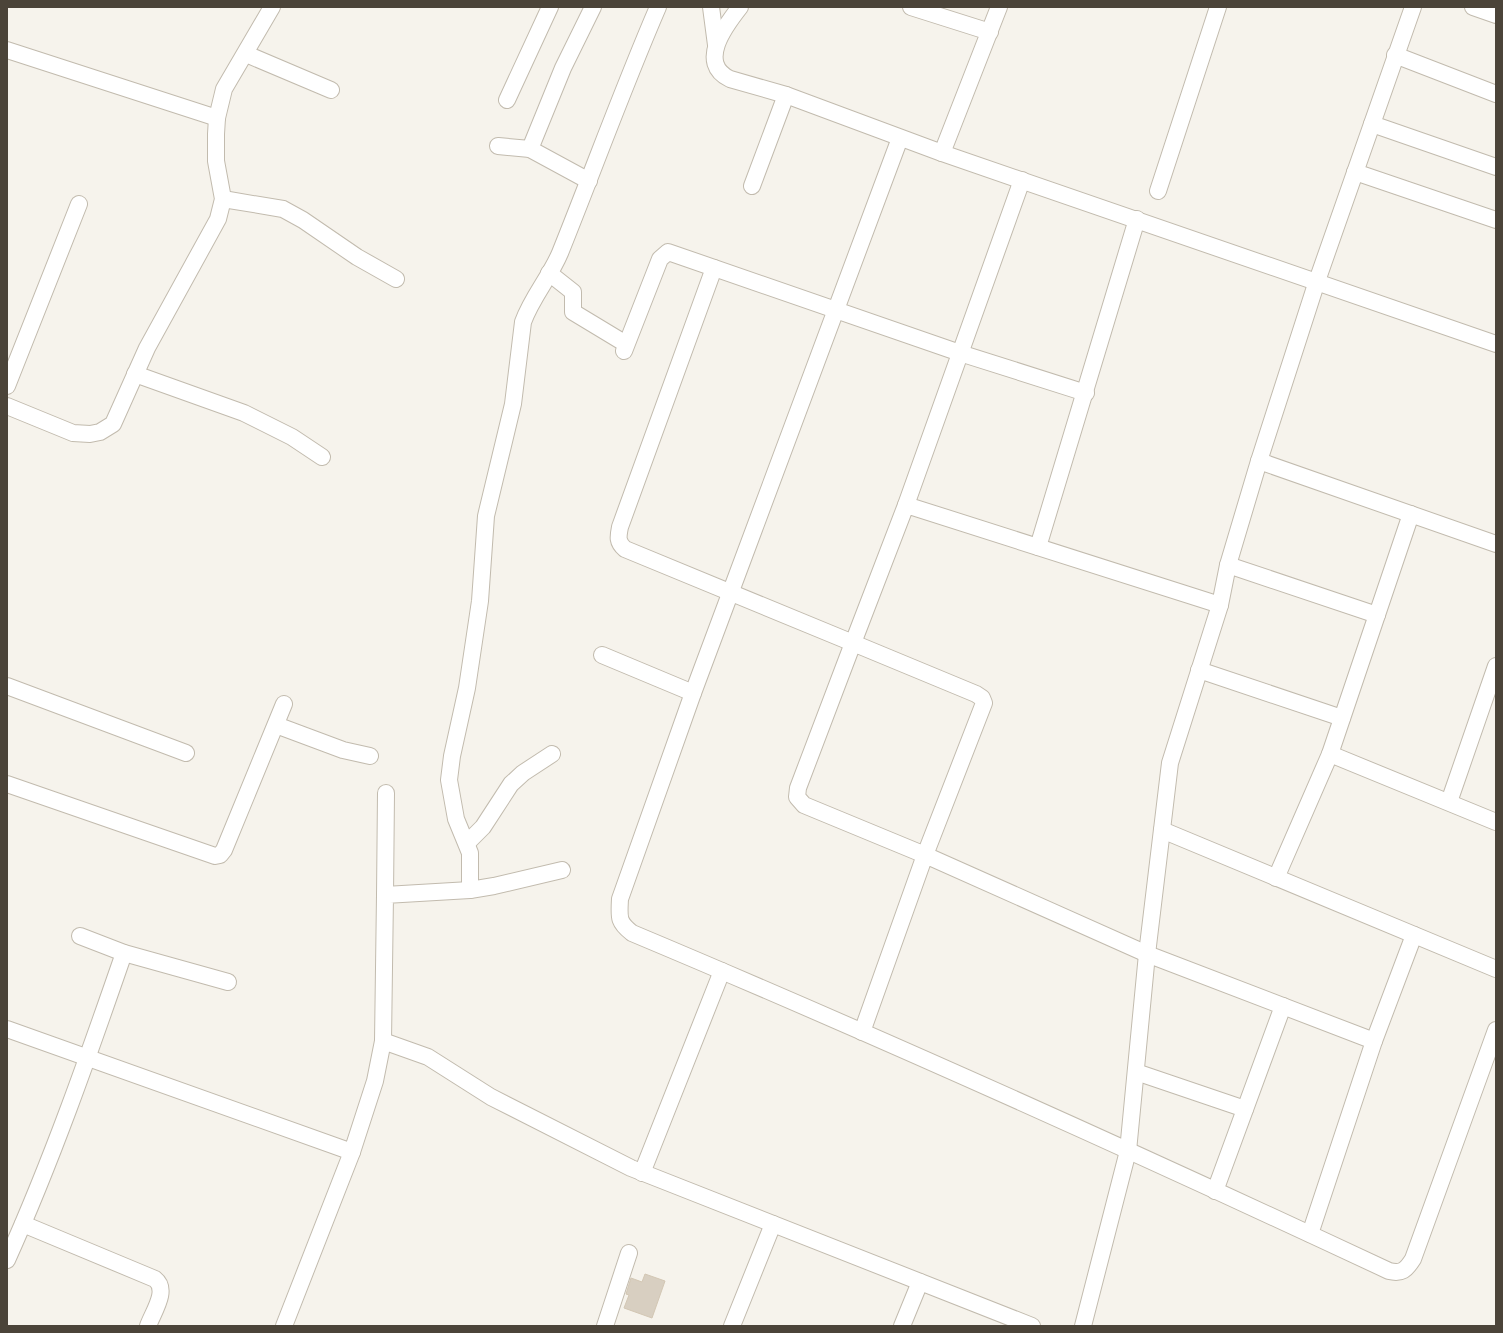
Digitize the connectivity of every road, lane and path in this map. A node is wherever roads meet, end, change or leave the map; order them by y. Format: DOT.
graph roads {
  1 [pos="272,7"];
  2 [pos="550,7"];
  3 [pos="593,7"];
  4 [pos="658,7"];
  5 [pos="711,7"];
  6 [pos="740,7"];
  7 [pos="911,7"];
  8 [pos="1000,7"];
  9 [pos="1218,7"];
  10 [pos="1413,7"];
  11 [pos="1473,7"];
  12 [pos="1496,15"];
  13 [pos="990,32"];
  14 [pos="716,45"];
  15 [pos="7,50"];
  16 [pos="246,54"];
  17 [pos="1395,54"];
  18 [pos="331,90"];
  19 [pos="1496,94"];
  20 [pos="786,95"];
  21 [pos="507,100"];
  22 [pos="217,118"];
  23 [pos="1372,124"];
  24 [pos="900,138"];
  25 [pos="498,146"];
  26 [pos="530,149"];
  27 [pos="942,153"];
  28 [pos="1495,162"];
  29 [pos="1355,172"];
  30 [pos="588,180"];
  31 [pos="1022,180"];
  32 [pos="752,186"];
  33 [pos="1158,191"];
  34 [pos="223,199"];
  35 [pos="79,204"];
  36 [pos="1137,219"];
  37 [pos="1496,220"];
  38 [pos="714,268"];
  39 [pos="549,273"];
  40 [pos="396,279"];
  41 [pos="1317,281"];
  42 [pos="835,310"];
  43 [pos="1496,344"];
  44 [pos="960,353"];
  45 [pos="135,374"];
  46 [pos="7,386"];
  47 [pos="1086,393"];
  48 [pos="7,406"];
  49 [pos="322,457"];
  50 [pos="1259,461"];
  51 [pos="906,505"];
  52 [pos="1411,514"];
  53 [pos="1496,544"];
  54 [pos="1038,547"];
  55 [pos="1228,565"];
  56 [pos="731,593"];
  57 [pos="1220,605"];
  58 [pos="1377,615"];
  59 [pos="853,643"];
  60 [pos="602,655"];
  61 [pos="1496,666"];
  62 [pos="1199,670"];
  63 [pos="7,686"];
  64 [pos="693,693"];
  65 [pos="284,704"];
  66 [pos="1342,718"];
  67 [pos="276,725"];
  68 [pos="186,753"];
  69 [pos="552,754"];
  70 [pos="1330,754"];
  71 [pos="370,756"];
  72 [pos="7,784"];
  73 [pos="386,793"];
  74 [pos="1449,802"];
  75 [pos="1496,822"];
  76 [pos="1162,830"];
  77 [pos="467,843"];
  78 [pos="925,855"];
  79 [pos="562,870"];
  80 [pos="1276,878"];
  81 [pos="470,890"];
  82 [pos="385,895"];
  83 [pos="1414,935"];
  84 [pos="80,936"];
  85 [pos="124,953"];
  86 [pos="1147,954"];
  87 [pos="1496,969"];
  88 [pos="722,971"];
  89 [pos="228,982"];
  90 [pos="1282,1006"];
  91 [pos="7,1029"];
  92 [pos="1496,1030"];
  93 [pos="862,1032"];
  94 [pos="383,1041"];
  95 [pos="1374,1041"];
  96 [pos="88,1058"];
  97 [pos="1136,1072"];
  98 [pos="1245,1108"];
  99 [pos="1128,1151"];
  100 [pos="352,1152"];
  101 [pos="642,1173"];
  102 [pos="1216,1191"];
  103 [pos="23,1224"];
  104 [pos="773,1224"];
  105 [pos="1310,1234"];
  106 [pos="629,1253"];
  107 [pos="7,1260"];
  108 [pos="920,1282"];
  109 [pos="148,1326"];
  110 [pos="284,1326"];
  111 [pos="604,1326"];
  112 [pos="732,1326"];
  113 [pos="902,1326"];
  114 [pos="1032,1326"];
  115 [pos="1083,1326"];
  1 -- 16 [label="street"];
  2 -- 21 [label="street"];
  3 -- 26 [label="street"];
  4 -- 30 [label="street"];
  5 -- 14 [label="street"];
  6 -- 14 [label="street"];
  7 -- 13 [label="street"];
  8 -- 13 [label="street"];
  9 -- 33 [label="street"];
  10 -- 17 [label="street"];
  11 -- 12 [label="street"];
  13 -- 27 [label="street"];
  14 -- 20 [label="street"];
  15 -- 22 [label="street"];
  16 -- 18 [label="street"];
  16 -- 22 [label="street"];
  17 -- 19 [label="street"];
  17 -- 23 [label="street"];
  20 -- 24 [label="street"];
  20 -- 32 [label="street"];
  22 -- 34 [label="street"];
  23 -- 28 [label="street"];
  23 -- 29 [label="street"];
  24 -- 27 [label="street"];
  24 -- 42 [label="street"];
  25 -- 26 [label="street"];
  26 -- 30 [label="street"];
  27 -- 31 [label="street"];
  29 -- 37 [label="street"];
  29 -- 41 [label="street"];
  30 -- 39 [label="street"];
  31 -- 36 [label="street"];
  31 -- 44 [label="street"];
  34 -- 40 [label="street"];
  34 -- 45 [label="street"];
  35 -- 46 [label="street"];
  36 -- 41 [label="street"];
  36 -- 47 [label="street"];
  38 -- 39 [label="street"];
  38 -- 42 [label="street"];
  38 -- 56 [label="street"];
  39 -- 77 [label="street"];
  41 -- 43 [label="street"];
  41 -- 50 [label="street"];
  42 -- 44 [label="street"];
  42 -- 56 [label="street"];
  44 -- 47 [label="street"];
  44 -- 51 [label="street"];
  45 -- 48 [label="street"];
  45 -- 49 [label="street"];
  47 -- 54 [label="street"];
  50 -- 52 [label="street"];
  50 -- 55 [label="street"];
  51 -- 54 [label="street"];
  51 -- 59 [label="street"];
  52 -- 53 [label="street"];
  52 -- 58 [label="street"];
  54 -- 57 [label="street"];
  55 -- 57 [label="street"];
  55 -- 58 [label="street"];
  56 -- 59 [label="street"];
  56 -- 64 [label="street"];
  57 -- 62 [label="street"];
  58 -- 66 [label="street"];
  59 -- 78 [label="street"];
  59 -- 78 [label="street"];
  60 -- 64 [label="street"];
  61 -- 74 [label="street"];
  62 -- 66 [label="street"];
  62 -- 76 [label="street"];
  63 -- 68 [label="street"];
  64 -- 88 [label="street"];
  65 -- 67 [label="street"];
  66 -- 70 [label="street"];
  67 -- 71 [label="street"];
  67 -- 72 [label="street"];
  69 -- 77 [label="street"];
  70 -- 74 [label="street"];
  70 -- 80 [label="street"];
  73 -- 82 [label="street"];
  74 -- 75 [label="street"];
  76 -- 80 [label="street"];
  76 -- 86 [label="street"];
  77 -- 81 [label="street"];
  78 -- 86 [label="street"];
  78 -- 93 [label="street"];
  79 -- 81 [label="street"];
  80 -- 83 [label="street"];
  81 -- 82 [label="street"];
  82 -- 94 [label="street"];
  83 -- 87 [label="street"];
  83 -- 95 [label="street"];
  84 -- 85 [label="street"];
  85 -- 89 [label="street"];
  85 -- 96 [label="street"];
  86 -- 90 [label="street"];
  86 -- 97 [label="street"];
  88 -- 93 [label="street"];
  88 -- 101 [label="street"];
  90 -- 95 [label="street"];
  90 -- 98 [label="street"];
  91 -- 96 [label="street"];
  92 -- 105 [label="street"];
  93 -- 99 [label="street"];
  94 -- 100 [label="street"];
  94 -- 101 [label="street"];
  95 -- 105 [label="street"];
  96 -- 100 [label="street"];
  96 -- 103 [label="street"];
  97 -- 98 [label="street"];
  97 -- 99 [label="street"];
  98 -- 102 [label="street"];
  99 -- 102 [label="street"];
  99 -- 115 [label="street"];
  100 -- 110 [label="street"];
  101 -- 104 [label="street"];
  102 -- 105 [label="street"];
  103 -- 107 [label="street"];
  103 -- 109 [label="street"];
  104 -- 108 [label="street"];
  104 -- 112 [label="street"];
  106 -- 111 [label="street"];
  108 -- 113 [label="street"];
  108 -- 114 [label="street"];
}
